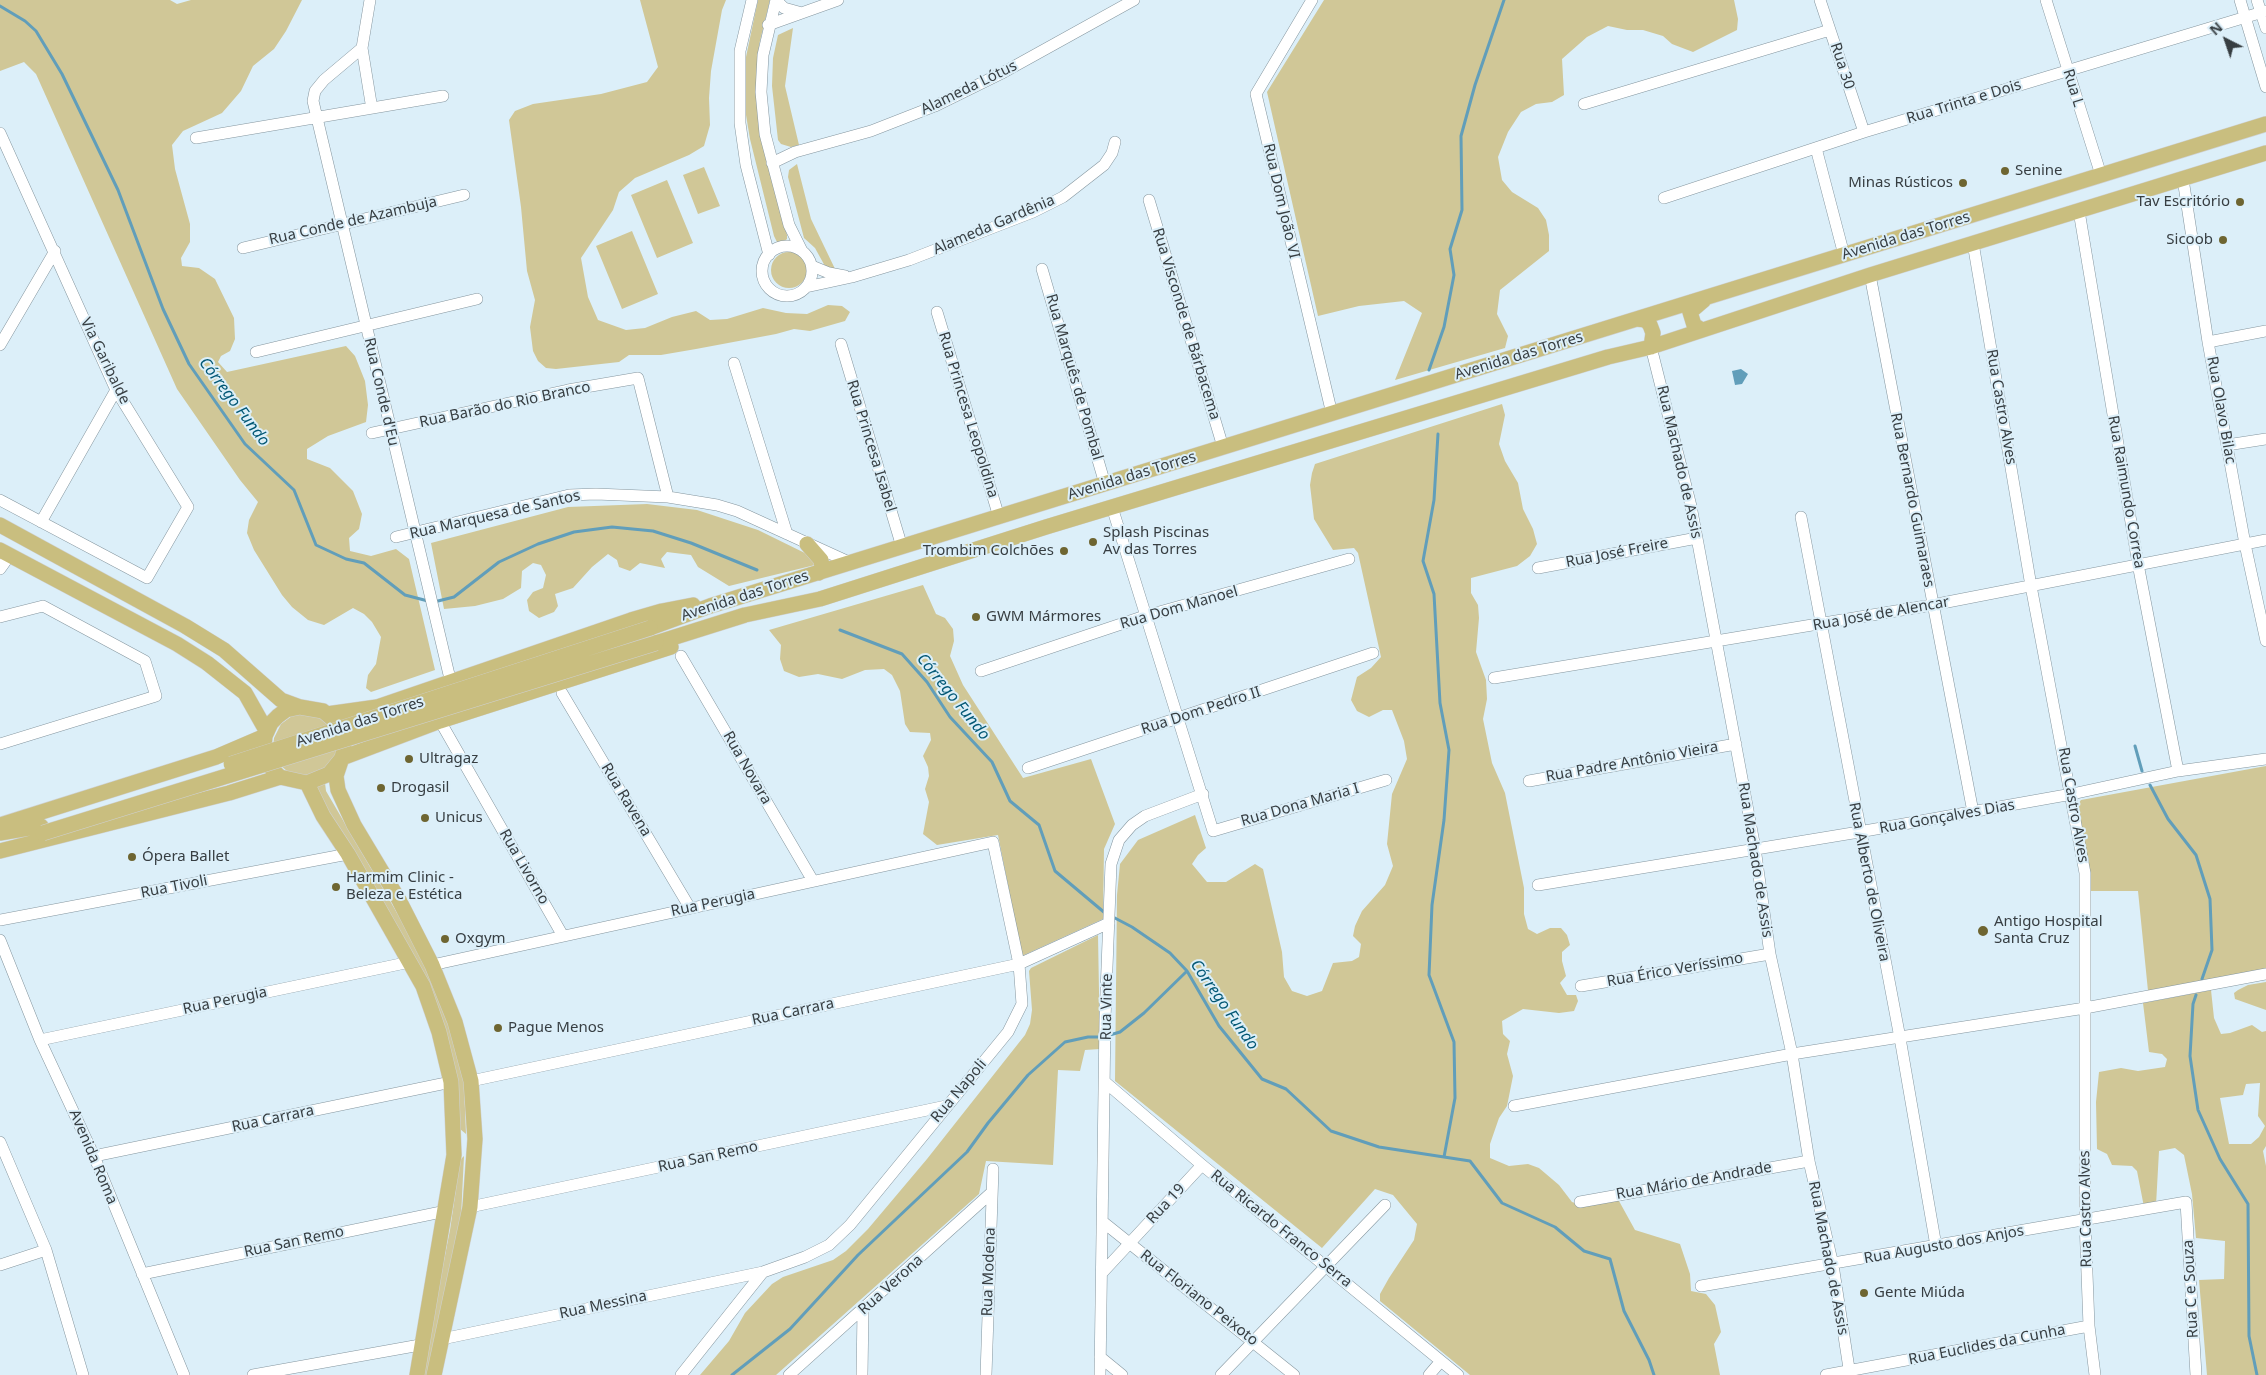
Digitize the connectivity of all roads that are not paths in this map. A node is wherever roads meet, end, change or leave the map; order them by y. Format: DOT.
graph roads {
  1 [pos="370,0"];
  2 [pos="752,0"];
  3 [pos="776,0"];
  4 [pos="838,0"];
  5 [pos="1134,0"];
  6 [pos="1312,0"];
  7 [pos="1820,0"];
  8 [pos="2046,0"];
  9 [pos="2240,0"];
  10 [pos="2257,0"];
  11 [pos="2264,12"];
  12 [pos="802,13"];
  13 [pos="2246,17"];
  14 [pos="768,25"];
  15 [pos="2266,28"];
  16 [pos="1830,30"];
  17 [pos="362,48"];
  18 [pos="2068,71"];
  19 [pos="2266,87"];
  20 [pos="443,96"];
  21 [pos="371,103"];
  22 [pos="1584,104"];
  23 [pos="316,116"];
  24 [pos="2266,124"];
  25 [pos="1864,132"];
  26 [pos="0,133"];
  27 [pos="196,138"];
  28 [pos="1115,142"];
  29 [pos="768,148"];
  30 [pos="1816,148"];
  31 [pos="795,152"];
  32 [pos="2266,153"];
  33 [pos="772,163"];
  34 [pos="2101,175"];
  35 [pos="2183,179"];
  36 [pos="464,195"];
  37 [pos="1664,198"];
  38 [pos="1149,200"];
  39 [pos="2079,211"];
  40 [pos="341,224"];
  41 [pos="1973,243"];
  42 [pos="243,248"];
  43 [pos="54,251"];
  44 [pos="802,252"];
  45 [pos="1844,254"];
  46 [pos="769,255"];
  47 [pos="812,266"];
  48 [pos="1042,269"];
  49 [pos="1870,275"];
  50 [pos="852,277"];
  51 [pos="806,287"];
  52 [pos="1724,292"];
  53 [pos="477,299"];
  54 [pos="937,312"];
  55 [pos="1636,319"];
  56 [pos="366,326"];
  57 [pos="1702,330"];
  58 [pos="2266,330"];
  59 [pos="2208,342"];
  60 [pos="841,344"];
  61 [pos="0,345"];
  62 [pos="1651,347"];
  63 [pos="256,352"];
  64 [pos="734,363"];
  65 [pos="116,390"];
  66 [pos="1332,414"];
  67 [pos="390,429"];
  68 [pos="372,433"];
  69 [pos="2266,439"];
  70 [pos="2227,445"];
  71 [pos="1223,448"];
  72 [pos="1105,484"];
  73 [pos="1069,495"];
  74 [pos="668,496"];
  75 [pos="0,500"];
  76 [pos="1112,508"];
  77 [pos="999,517"];
  78 [pos="1801,517"];
  79 [pos="41,522"];
  80 [pos="0,526"];
  81 [pos="1046,528"];
  82 [pos="415,533"];
  83 [pos="787,534"];
  84 [pos="396,537"];
  85 [pos="1697,538"];
  86 [pos="2266,540"];
  87 [pos="807,544"];
  88 [pos="2245,544"];
  89 [pos="902,547"];
  90 [pos="5,553"];
  91 [pos="1349,559"];
  92 [pos="851,563"];
  93 [pos="2138,564"];
  94 [pos="1538,568"];
  95 [pos="0,569"];
  96 [pos="819,573"];
  97 [pos="2031,586"];
  98 [pos="820,599"];
  99 [pos="710,606"];
  100 [pos="1932,606"];
  101 [pos="1145,616"];
  102 [pos="0,617"];
  103 [pos="1820,624"];
  104 [pos="1716,641"];
  105 [pos="2266,641"];
  106 [pos="1373,653"];
  107 [pos="682,656"];
  108 [pos="981,671"];
  109 [pos="1494,678"];
  110 [pos="452,683"];
  111 [pos="562,693"];
  112 [pos="300,706"];
  113 [pos="323,712"];
  114 [pos="1177,719"];
  115 [pos="440,721"];
  116 [pos="266,734"];
  117 [pos="0,744"];
  118 [pos="1736,744"];
  119 [pos="342,758"];
  120 [pos="2266,759"];
  121 [pos="1028,768"];
  122 [pos="2178,771"];
  123 [pos="286,779"];
  124 [pos="1386,780"];
  125 [pos="1529,781"];
  126 [pos="307,783"];
  127 [pos="1203,794"];
  128 [pos="2072,794"];
  129 [pos="1973,812"];
  130 [pos="0,825"];
  131 [pos="42,829"];
  132 [pos="1859,832"];
  133 [pos="0,833"];
  134 [pos="993,842"];
  135 [pos="1755,848"];
  136 [pos="0,850"];
  137 [pos="348,854"];
  138 [pos="813,881"];
  139 [pos="1538,885"];
  140 [pos="690,908"];
  141 [pos="0,920"];
  142 [pos="1109,921"];
  143 [pos="563,936"];
  144 [pos="0,940"];
  145 [pos="1770,954"];
  146 [pos="410,962"];
  147 [pos="432,964"];
  148 [pos="1019,964"];
  149 [pos="2266,974"];
  150 [pos="1581,986"];
  151 [pos="2086,1008"];
  152 [pos="1900,1038"];
  153 [pos="40,1040"];
  154 [pos="1792,1054"];
  155 [pos="471,1081"];
  156 [pos="451,1082"];
  157 [pos="1105,1082"];
  158 [pos="946,1106"];
  159 [pos="1514,1106"];
  160 [pos="454,1130"];
  161 [pos="475,1138"];
  162 [pos="0,1142"];
  163 [pos="94,1156"];
  164 [pos="454,1156"];
  165 [pos="1809,1161"];
  166 [pos="473,1162"];
  167 [pos="1202,1165"];
  168 [pos="994,1169"];
  169 [pos="991,1193"];
  170 [pos="1580,1202"];
  171 [pos="2186,1202"];
  172 [pos="1386,1205"];
  173 [pos="470,1207"];
  174 [pos="446,1211"];
  175 [pos="2085,1221"];
  176 [pos="1103,1222"];
  177 [pos="1130,1243"];
  178 [pos="1936,1246"];
  179 [pos="46,1250"];
  180 [pos="0,1265"];
  181 [pos="1833,1265"];
  182 [pos="1326,1266"];
  183 [pos="763,1272"];
  184 [pos="1102,1273"];
  185 [pos="142,1274"];
  186 [pos="1701,1286"];
  187 [pos="863,1310"];
  188 [pos="2089,1326"];
  189 [pos="442,1339"];
  190 [pos="1254,1341"];
  191 [pos="420,1345"];
  192 [pos="1100,1357"];
  193 [pos="1441,1362"];
  194 [pos="1849,1373"];
  195 [pos="83,1375"];
  196 [pos="184,1375"];
  197 [pos="253,1375"];
  198 [pos="416,1375"];
  199 [pos="434,1375"];
  200 [pos="681,1375"];
  201 [pos="788,1375"];
  202 [pos="862,1375"];
  203 [pos="986,1375"];
  204 [pos="1100,1375"];
  205 [pos="1122,1375"];
  206 [pos="1221,1375"];
  207 [pos="1294,1375"];
  208 [pos="1429,1375"];
  209 [pos="1458,1375"];
  210 [pos="1826,1375"];
  211 [pos="2095,1375"];
  212 [pos="2196,1375"];
  1 -- 17 [label="street"];
  2 -- 46 [label="street"];
  3 -- 12 [label="street"];
  3 -- 14 [label="street"];
  4 -- 12 [label="street"];
  5 -- 31 [label="street, Alameda Lótus"];
  6 -- 66 [label="street, Rua Dom João VI"];
  7 -- 16 [label="street, Rua 30"];
  8 -- 18 [label="street, Rua L"];
  9 -- 13 [label="street"];
  10 -- 11 [label="street"];
  11 -- 13 [label="street, Rua Trinta e Dois"];
  11 -- 15 [label="street"];
  12 -- 14 [label="street"];
  13 -- 18 [label="street, Rua Trinta e Dois"];
  13 -- 19 [label="street"];
  14 -- 29 [label="street"];
  16 -- 22 [label="street"];
  16 -- 25 [label="street, Rua 30"];
  17 -- 21 [label="street"];
  17 -- 23 [label="street, Rua Conde d'Eu"];
  18 -- 25 [label="street, Rua Trinta e Dois"];
  18 -- 34 [label="street, Rua L"];
  20 -- 23 [label="street"];
  23 -- 27 [label="street"];
  23 -- 40 [label="street, Rua Conde d'Eu"];
  24 -- 34 [label="main road, Avenida das Torres"];
  25 -- 30 [label="street, Rua Trinta e Dois"];
  26 -- 43 [label="street, Via Garibalde"];
  28 -- 50 [label="street, Alameda Gardênia"];
  29 -- 31 [label="street, Alameda Lótus"];
  29 -- 33 [label="street"];
  30 -- 37 [label="street, Rua Trinta e Dois"];
  30 -- 45 [label="street"];
  31 -- 33 [label="street, Alameda Lótus"];
  32 -- 35 [label="main road, Avenida das Torres"];
  33 -- 44 [label="street"];
  34 -- 45 [label="main road, Avenida das Torres"];
  35 -- 39 [label="main road, Avenida das Torres"];
  35 -- 59 [label="street, Rua Olavo Bilac"];
  36 -- 40 [label="street, Rua Conde de Azambuja"];
  38 -- 71 [label="street, Rua Visconde de Bárbacema"];
  39 -- 41 [label="main road, Avenida das Torres"];
  39 -- 93 [label="street, Rua Raimundo Correa"];
  40 -- 42 [label="street, Rua Conde de Azambuja"];
  40 -- 56 [label="street, Rua Conde d'Eu"];
  41 -- 49 [label="main road, Avenida das Torres"];
  41 -- 97 [label="street, Rua Castro Alves"];
  43 -- 61 [label="street"];
  43 -- 65 [label="street, Via Garibalde"];
  44 -- 46 [label="street"];
  44 -- 47 [label="street"];
  45 -- 52 [label="main road, Avenida das Torres"];
  46 -- 51 [label="street"];
  47 -- 50 [label="street, Alameda Gardênia"];
  47 -- 51 [label="street"];
  48 -- 72 [label="street, Rua Marquês de Pombal"];
  49 -- 57 [label="main road, Avenida das Torres"];
  49 -- 100 [label="street, Rua Bernardo Guimaraes"];
  50 -- 51 [label="street, Alameda Gardênia"];
  52 -- 55 [label="main road, Avenida das Torres"];
  52 -- 57 [label="main road"];
  53 -- 56 [label="street"];
  54 -- 77 [label="street, Rua Princesa Leopoldina"];
  55 -- 62 [label="main road"];
  55 -- 66 [label="main road, Avenida das Torres"];
  56 -- 63 [label="street"];
  56 -- 67 [label="street, Rua Conde d'Eu"];
  57 -- 62 [label="main road, Avenida das Torres"];
  58 -- 59 [label="street"];
  59 -- 70 [label="street, Rua Olavo Bilac"];
  60 -- 89 [label="street, Rua Princesa Isabel"];
  62 -- 76 [label="main road, Avenida das Torres"];
  62 -- 85 [label="street, Rua Machado de Assis"];
  64 -- 83 [label="street"];
  65 -- 79 [label="street"];
  65 -- 79 [label="street, Via Garibalde"];
  66 -- 71 [label="main road, Avenida das Torres"];
  67 -- 68 [label="street, Rua Barão do Rio Branco"];
  67 -- 74 [label="street, Rua Barão do Rio Branco"];
  67 -- 82 [label="street, Rua Conde d'Eu"];
  69 -- 70 [label="street"];
  70 -- 88 [label="street, Rua Olavo Bilac"];
  71 -- 72 [label="main road, Avenida das Torres"];
  72 -- 73 [label="main road, Avenida das Torres"];
  73 -- 77 [label="main road, Avenida das Torres"];
  73 -- 81 [label="main road"];
  74 -- 82 [label="street, Rua Marquesa de Santos"];
  74 -- 83 [label="street, Rua Marquesa de Santos"];
  75 -- 79 [label="street"];
  76 -- 81 [label="main road, Avenida das Torres"];
  76 -- 101 [label="street"];
  77 -- 89 [label="main road, Avenida das Torres"];
  78 -- 103 [label="street, Rua Alberto de Oliveira"];
  80 -- 112 [label="main road"];
  81 -- 98 [label="main road, Avenida das Torres"];
  82 -- 84 [label="street, Rua Marquesa de Santos"];
  82 -- 110 [label="street, Rua Conde d'Eu"];
  83 -- 87 [label="street, Rua Marquesa de Santos"];
  85 -- 94 [label="street, Rua José Freire"];
  85 -- 104 [label="street, Rua Machado de Assis"];
  86 -- 88 [label="street, Rua José de Alencar"];
  87 -- 92 [label="street, Rua Marquesa de Santos"];
  87 -- 96 [label="main road"];
  88 -- 93 [label="street, Rua José de Alencar"];
  88 -- 105 [label="street, Rua Olavo Bilac"];
  89 -- 92 [label="main road, Avenida das Torres"];
  90 -- 95 [label="street"];
  90 -- 116 [label="main road"];
  91 -- 101 [label="street, Rua Dom Manoel"];
  92 -- 96 [label="main road, Avenida das Torres"];
  93 -- 97 [label="street, Rua José de Alencar"];
  93 -- 122 [label="street, Rua Raimundo Correa"];
  96 -- 99 [label="main road, Avenida das Torres"];
  97 -- 100 [label="street, Rua José de Alencar"];
  97 -- 128 [label="street, Rua Castro Alves"];
  98 -- 115 [label="main road"];
  98 -- 131 [label="main road, Avenida das Torres, bridge"];
  99 -- 110 [label="main road"];
  99 -- 131 [label="main road, Avenida das Torres, bridge"];
  100 -- 103 [label="street, Rua José de Alencar"];
  100 -- 129 [label="street, Rua Bernardo Guimaraes"];
  101 -- 108 [label="street, Rua Dom Manoel"];
  101 -- 114 [label="street"];
  102 -- 117 [label="street"];
  103 -- 104 [label="street, Rua José de Alencar"];
  103 -- 132 [label="street, Rua Alberto de Oliveira"];
  104 -- 109 [label="street, Rua José de Alencar"];
  104 -- 118 [label="street, Rua Machado de Assis"];
  106 -- 114 [label="street, Rua Dom Pedro II"];
  107 -- 138 [label="street, Rua Novara"];
  110 -- 113 [label="main road"];
  111 -- 140 [label="street, Rua Ravena"];
  112 -- 113 [label="main road"];
  112 -- 116 [label="main road"];
  113 -- 119 [label="main road"];
  114 -- 121 [label="street, Rua Dom Pedro II"];
  114 -- 127 [label="street"];
  115 -- 119 [label="main road"];
  115 -- 143 [label="street, Rua Livorno"];
  116 -- 123 [label="main road"];
  116 -- 130 [label="main road"];
  118 -- 125 [label="street, Rua Padre Antônio Vieira"];
  118 -- 135 [label="street, Rua Machado de Assis"];
  119 -- 126 [label="main road"];
  119 -- 147 [label="main road"];
  120 -- 122 [label="street, Rua Gonçalves Dias"];
  122 -- 128 [label="street, Rua Gonçalves Dias"];
  123 -- 126 [label="main road"];
  123 -- 136 [label="main road"];
  124 -- 127 [label="street, Rua Dona Maria I"];
  126 -- 137 [label="main road"];
  127 -- 142 [label="street, Rua Vinte"];
  128 -- 129 [label="street, Rua Gonçalves Dias"];
  128 -- 151 [label="street, Rua Castro Alves"];
  129 -- 132 [label="street, Rua Gonçalves Dias"];
  131 -- 133 [label="main road, Avenida das Torres"];
  131 -- 136 [label="main road, Avenida das Torres"];
  132 -- 135 [label="street, Rua Gonçalves Dias"];
  132 -- 152 [label="street, Rua Alberto de Oliveira"];
  134 -- 138 [label="street, Rua Perugia"];
  134 -- 148 [label="street, Rua Napoli"];
  135 -- 139 [label="street, Rua Gonçalves Dias"];
  135 -- 145 [label="street, Rua Machado de Assis"];
  137 -- 141 [label="street, Rua Tivoli"];
  137 -- 146 [label="main road"];
  138 -- 140 [label="street, Rua Perugia"];
  140 -- 143 [label="street, Rua Perugia"];
  142 -- 148 [label="street, Rua Carrara"];
  142 -- 157 [label="street, Rua Vinte"];
  143 -- 147 [label="street, Rua Perugia"];
  144 -- 153 [label="street, Avenida Roma"];
  145 -- 150 [label="street, Rua Érico Veríssimo"];
  145 -- 154 [label="street, Rua Machado de Assis"];
  146 -- 153 [label="street, Rua Perugia"];
  146 -- 156 [label="main road"];
  147 -- 155 [label="main road"];
  148 -- 155 [label="street, Rua Carrara"];
  148 -- 158 [label="street, Rua Napoli"];
  149 -- 151 [label="street"];
  151 -- 152 [label="street"];
  151 -- 175 [label="street, Rua Castro Alves"];
  152 -- 154 [label="street"];
  152 -- 178 [label="street, Rua Alberto de Oliveira"];
  153 -- 163 [label="street, Avenida Roma"];
  154 -- 159 [label="street"];
  154 -- 165 [label="street, Rua Machado de Assis"];
  155 -- 161 [label="main road"];
  156 -- 160 [label="main road"];
  156 -- 163 [label="street, Rua Carrara"];
  157 -- 167 [label="street, Rua Ricardo Franco Serra"];
  157 -- 176 [label="street, Rua Vinte"];
  158 -- 173 [label="street, Rua San Remo"];
  158 -- 183 [label="street, Rua Napoli"];
  160 -- 161 [label="main road"];
  160 -- 164 [label="main road"];
  161 -- 166 [label="main road"];
  162 -- 179 [label="street"];
  163 -- 185 [label="street, Avenida Roma"];
  164 -- 166 [label="main road"];
  164 -- 174 [label="main road"];
  165 -- 170 [label="street, Rua Mário de Andrade"];
  165 -- 181 [label="street, Rua Machado de Assis"];
  166 -- 173 [label="main road"];
  167 -- 177 [label="street, Rua 19"];
  167 -- 182 [label="street, Rua Ricardo Franco Serra"];
  168 -- 169 [label="street, Rua Modena"];
  169 -- 187 [label="street, Rua Verona"];
  169 -- 203 [label="street, Rua Modena"];
  171 -- 175 [label="street, Rua Augusto dos Anjos"];
  171 -- 212 [label="street, Rua C e Souza"];
  172 -- 182 [label="street"];
  173 -- 189 [label="main road"];
  174 -- 185 [label="street, Rua San Remo"];
  174 -- 191 [label="main road"];
  175 -- 178 [label="street, Rua Augusto dos Anjos"];
  175 -- 188 [label="street, Rua Castro Alves"];
  176 -- 177 [label="street, Rua Floriano Peixoto"];
  176 -- 184 [label="street, Rua Vinte"];
  177 -- 184 [label="street"];
  177 -- 190 [label="street, Rua Floriano Peixoto"];
  178 -- 181 [label="street, Rua Augusto dos Anjos"];
  179 -- 180 [label="street"];
  179 -- 195 [label="street"];
  181 -- 186 [label="street, Rua Augusto dos Anjos"];
  181 -- 194 [label="street, Rua Machado de Assis"];
  182 -- 190 [label="street"];
  182 -- 193 [label="street, Rua Ricardo Franco Serra"];
  183 -- 189 [label="street, Rua Messina"];
  183 -- 200 [label="street"];
  184 -- 192 [label="street, Rua Vinte"];
  185 -- 196 [label="street, Avenida Roma"];
  187 -- 201 [label="street, Rua Verona"];
  187 -- 202 [label="street"];
  188 -- 194 [label="street, Rua Euclides da Cunha"];
  188 -- 211 [label="street, Rua Castro Alves"];
  189 -- 199 [label="main road"];
  190 -- 206 [label="street"];
  190 -- 207 [label="street, Rua Floriano Peixoto"];
  191 -- 197 [label="street"];
  191 -- 198 [label="main road"];
  192 -- 204 [label="street, Rua Vinte"];
  192 -- 205 [label="street"];
  193 -- 208 [label="street"];
  193 -- 209 [label="street, Rua Ricardo Franco Serra"];
  194 -- 210 [label="street, Rua Euclides da Cunha"];
}
